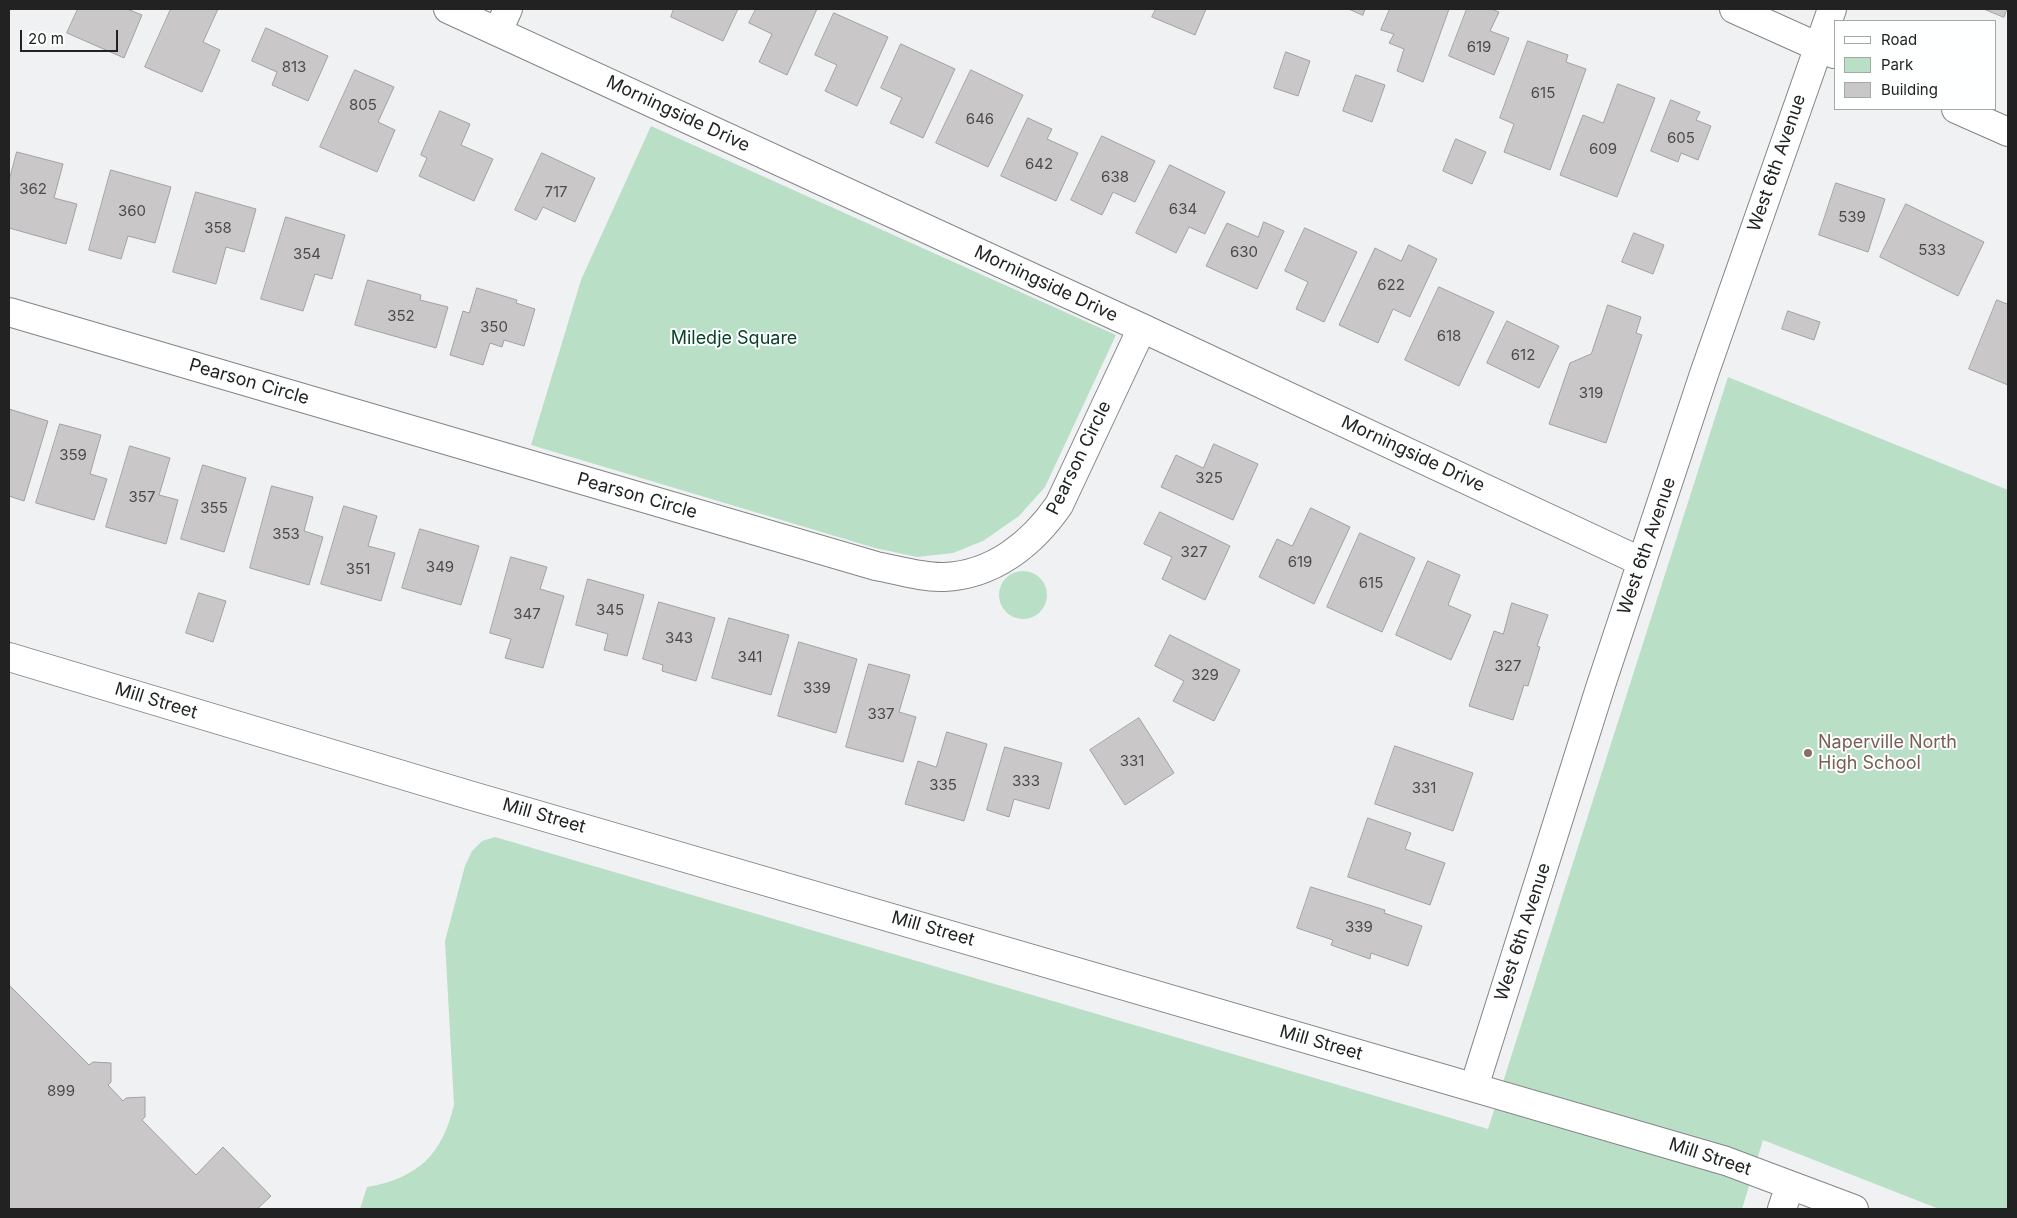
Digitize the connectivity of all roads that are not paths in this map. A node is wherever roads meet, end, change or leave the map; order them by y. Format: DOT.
graph roads {
  1 [pos="448,9"];
  2 [pos="1734,9"];
  3 [pos="1832,9"];
  4 [pos="503,20"];
  5 [pos="1827,51"];
  6 [pos="1958,110"];
  7 [pos="2008,132"];
  8 [pos="9,312"];
  9 [pos="1142,328"];
  10 [pos="1642,562"];
  11 [pos="9,657"];
  12 [pos="1474,1087"];
  13 [pos="1786,1197"];
  14 [pos="1854,1209"];
  1 -- 4 [label="street, Morningside Drive"];
  2 -- 5 [label="street"];
  3 -- 5 [label="street, West 6th Avenue"];
  4 -- 9 [label="street, Morningside Drive"];
  5 -- 10 [label="street, West 6th Avenue"];
  6 -- 7 [label="street"];
  8 -- 9 [label="street, Pearson Circle"];
  9 -- 10 [label="street, Morningside Drive"];
  10 -- 12 [label="street, West 6th Avenue"];
  11 -- 12 [label="street, Mill Street"];
  12 -- 13 [label="street, Mill Street"];
  13 -- 14 [label="street, Mill Street"];
}
